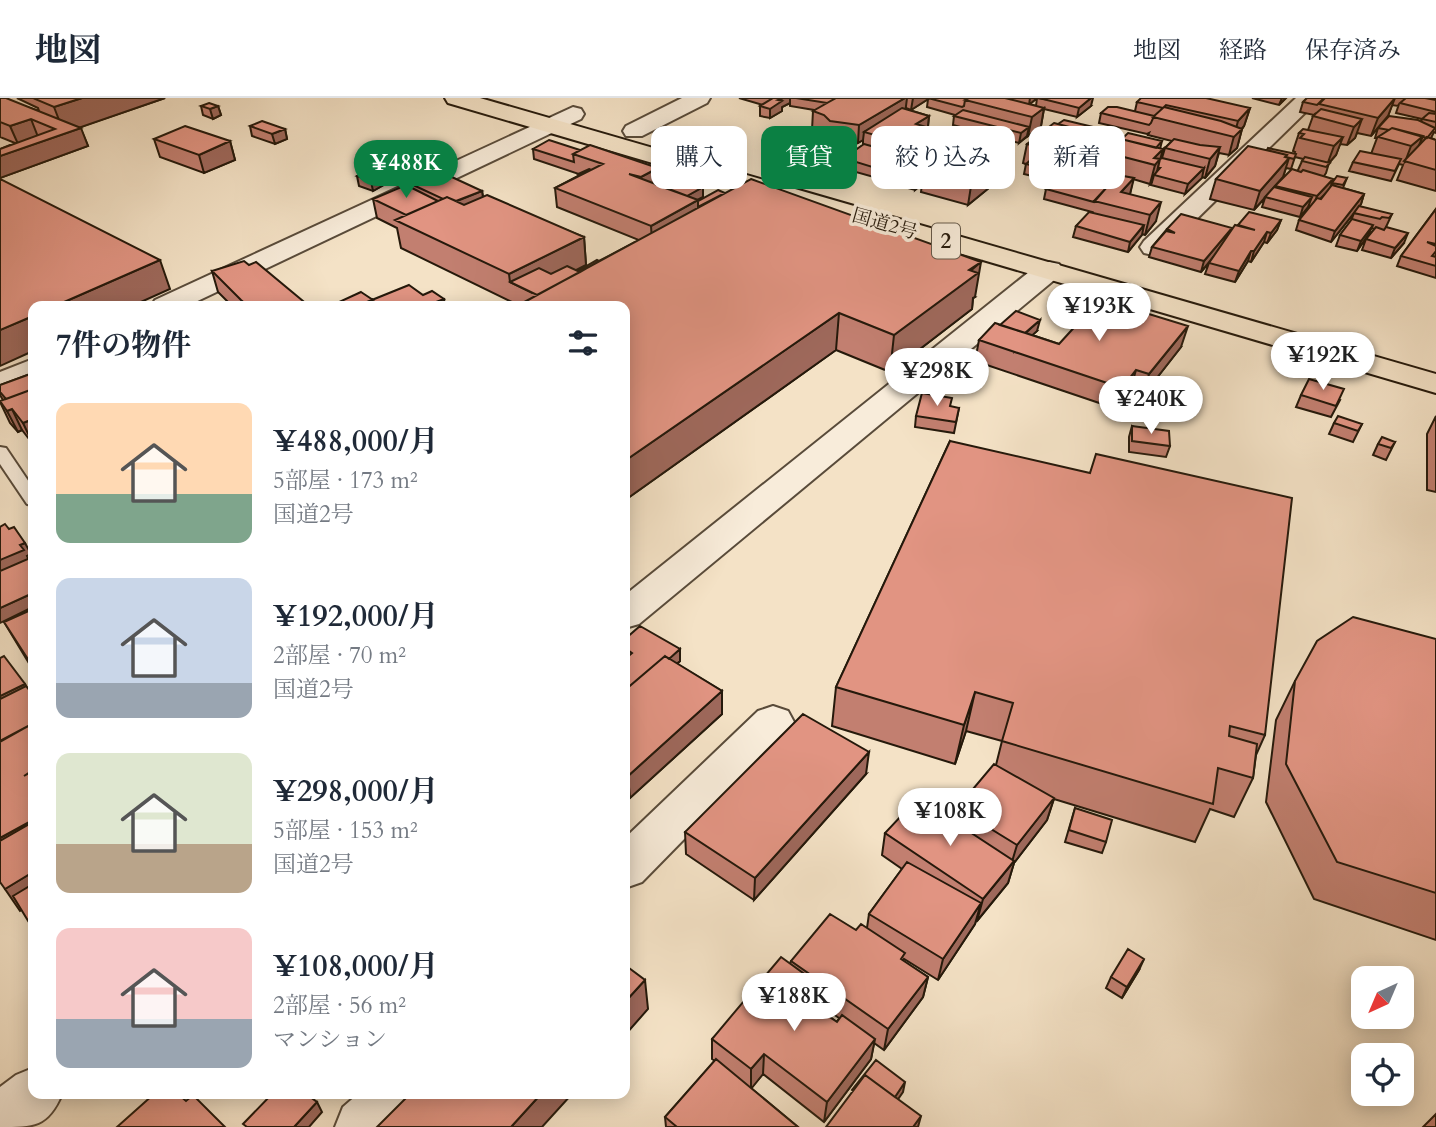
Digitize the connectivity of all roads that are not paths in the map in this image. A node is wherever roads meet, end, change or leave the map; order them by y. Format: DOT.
graph roads {
  1 [pos="456,98"];
  2 [pos="517,98"];
  3 [pos="699,98"];
  4 [pos="1309,98"];
  5 [pos="573,114"];
  6 [pos="548,126"];
  7 [pos="634,131"];
  8 [pos="1153,247"];
  9 [pos="1049,271"];
  10 [pos="176,301"];
  11 [pos="1436,360"];
  12 [pos="28,370"];
  13 [pos="0,384"];
  14 [pos="1436,384"];
  15 [pos="0,452"];
  16 [pos="28,493"];
  17 [pos="630,611"];
  18 [pos="773,722"];
  19 [pos="630,863"];
  20 [pos="29,1099"];
  21 [pos="392,1099"];
  22 [pos="0,1122"];
  23 [pos="363,1127"];
  1 -- 6 [label="highway, 国道2号 / 2"];
  2 -- 5 [label="highway, 国道2号 / 2"];
  3 -- 7 [label="street"];
  4 -- 8 [label="street"];
  5 -- 6 [label="street"];
  5 -- 7 [label="highway, 国道2号 / 2"];
  6 -- 9 [label="highway, 国道2号 / 2"];
  6 -- 10 [label="street"];
  7 -- 11 [label="highway, 国道2号 / 2"];
  9 -- 14 [label="highway, 国道2号 / 2"];
  9 -- 17 [label="street"];
  12 -- 13 [label="street"];
  15 -- 16 [label="lane"];
  18 -- 19 [label="street"];
  20 -- 22 [label="street"];
  21 -- 23 [label="street"];
}
